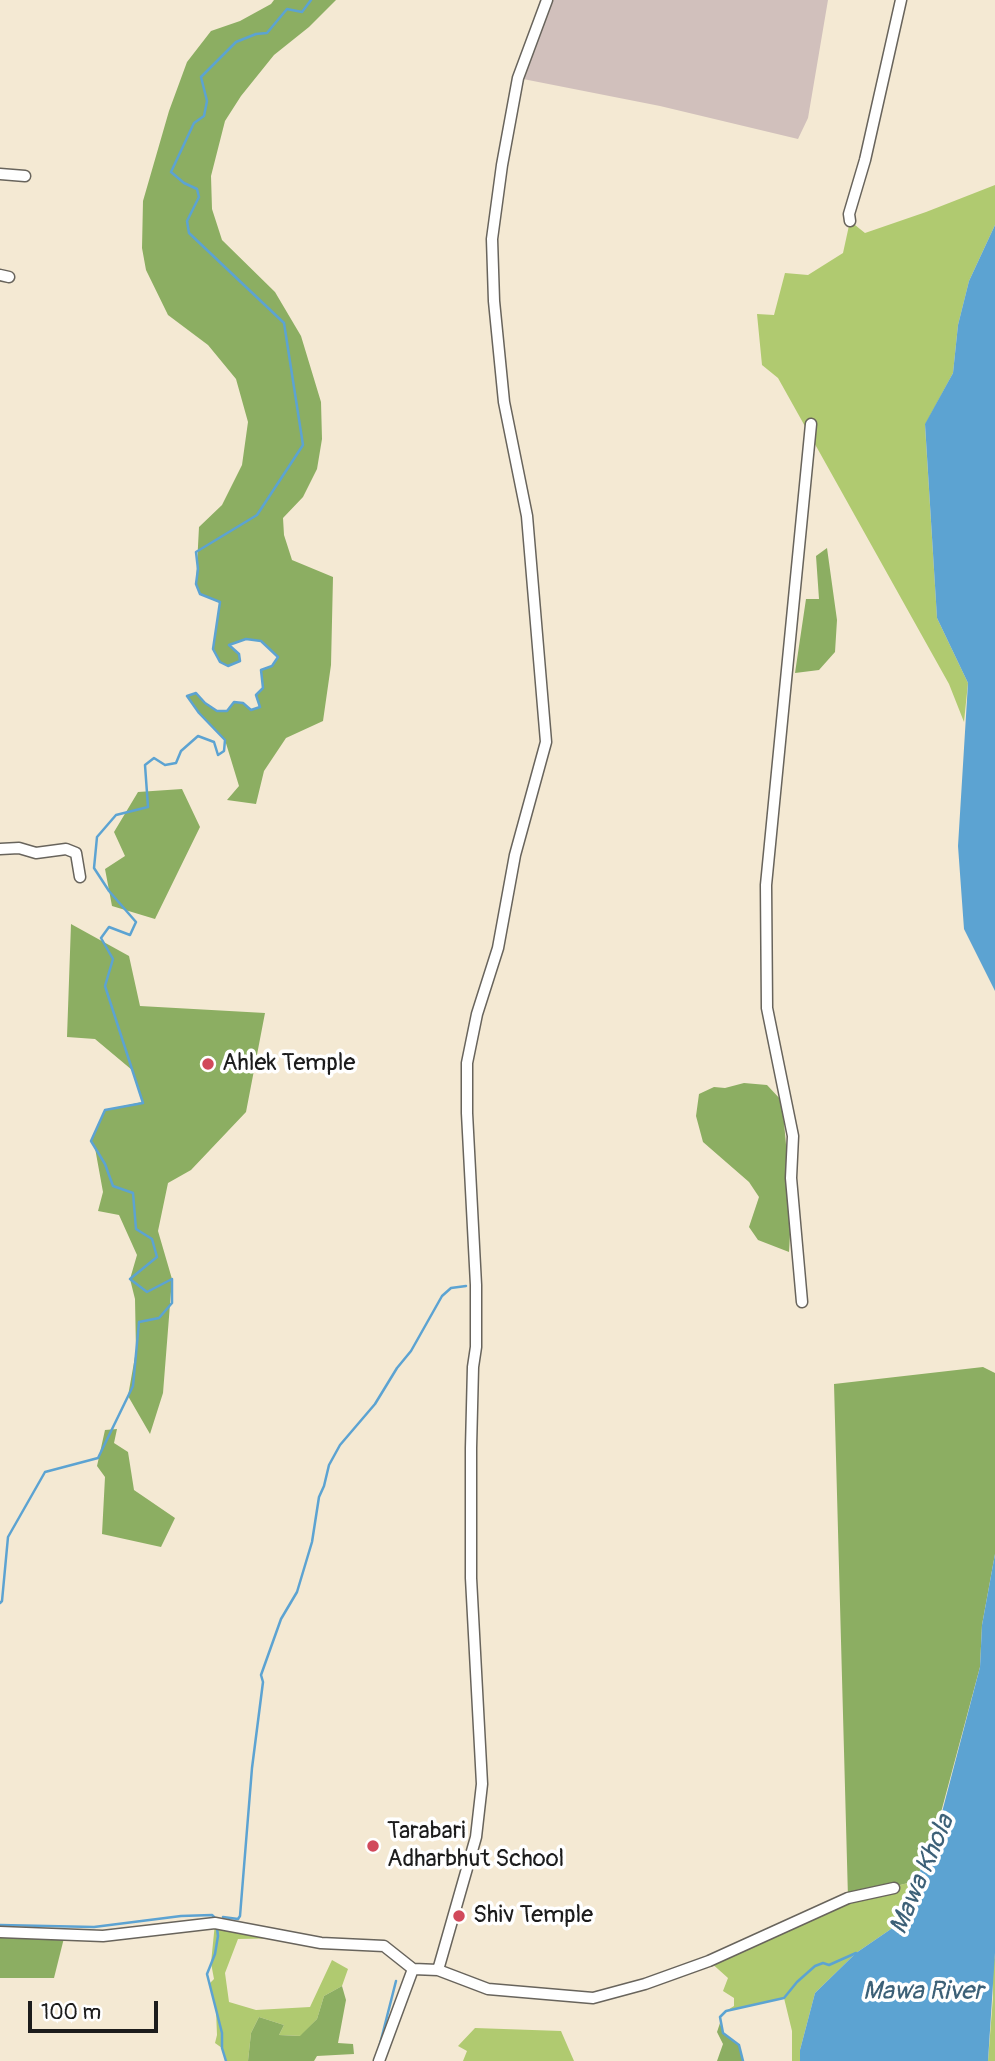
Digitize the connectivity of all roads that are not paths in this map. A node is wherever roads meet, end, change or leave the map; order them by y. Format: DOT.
graph roads {
  1 [pos="547,0"];
  2 [pos="901,0"];
  3 [pos="0,174"];
  4 [pos="24,176"];
  5 [pos="850,221"];
  6 [pos="811,424"];
  7 [pos="0,849"];
  8 [pos="80,877"];
  9 [pos="802,1302"];
  10 [pos="894,1888"];
  11 [pos="0,1932"];
  12 [pos="414,1969"];
  13 [pos="438,1970"];
  14 [pos="379,2061"];
  1 -- 13 [label="street"];
  2 -- 5 [label="street"];
  3 -- 4 [label="street"];
  6 -- 9 [label="street"];
  7 -- 8 [label="street"];
  10 -- 13 [label="street"];
  11 -- 12 [label="street"];
  12 -- 13 [label="street"];
  12 -- 14 [label="street"];
}
